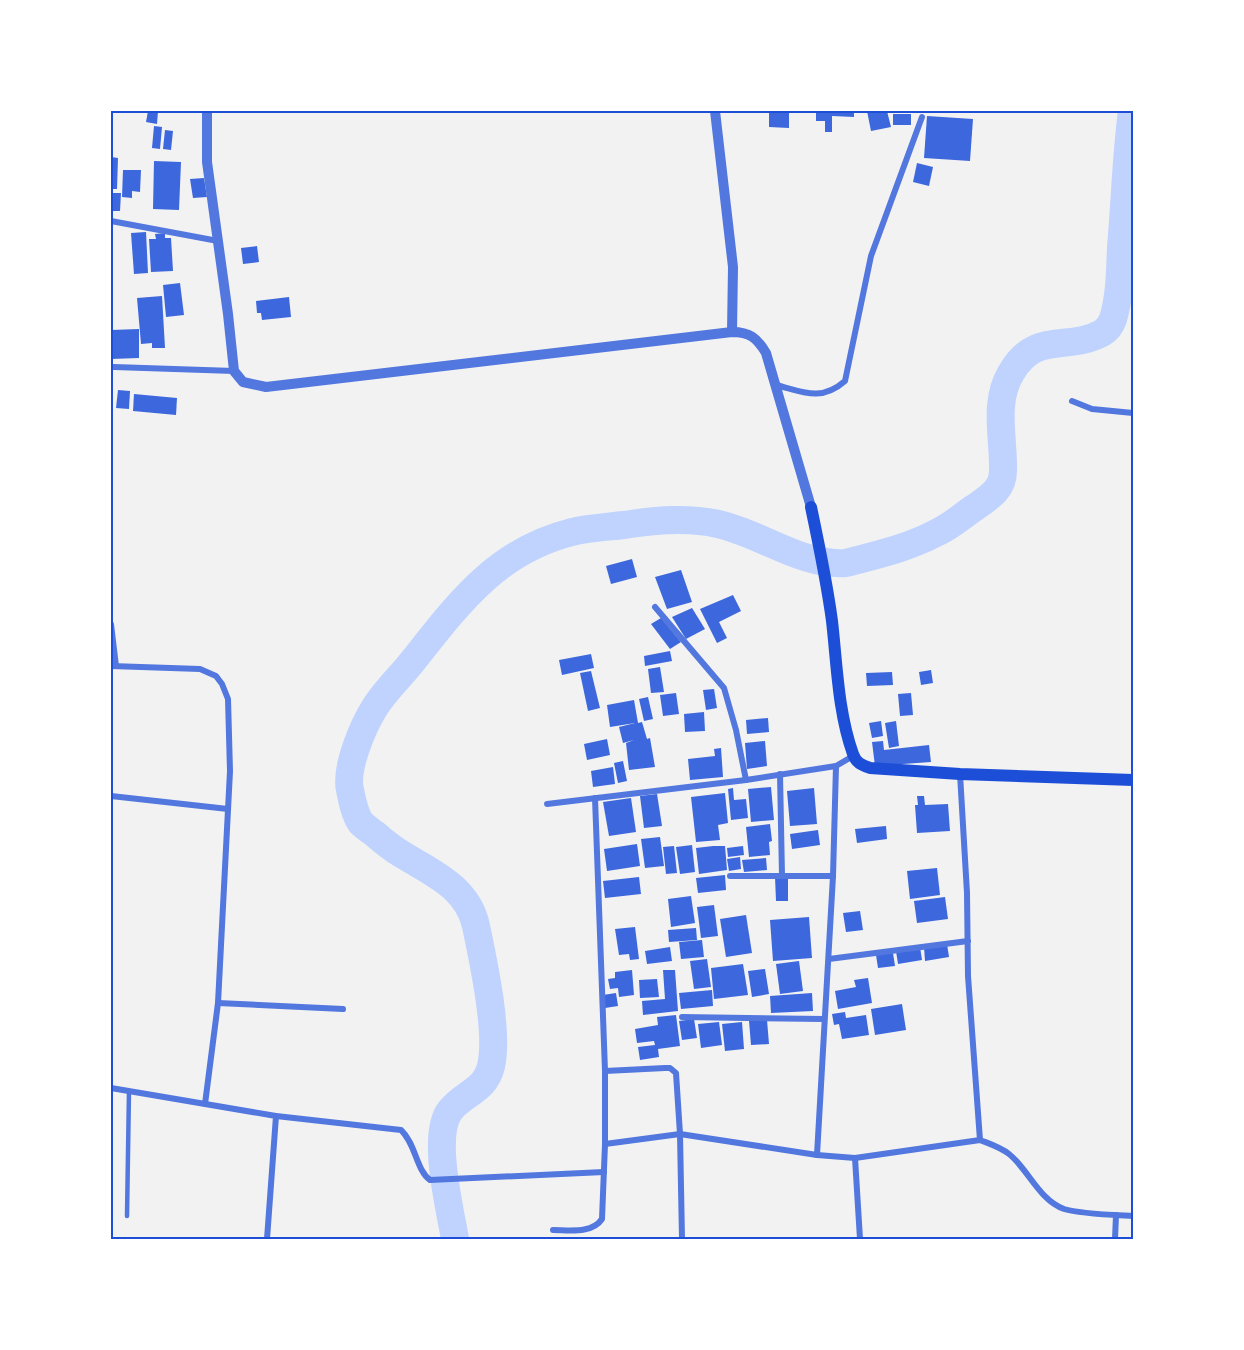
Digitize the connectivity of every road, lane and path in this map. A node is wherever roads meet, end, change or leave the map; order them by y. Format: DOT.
graph roads {
  1 [pos="207,111"];
  2 [pos="714,111"];
  3 [pos="922,117"];
  4 [pos="111,221"];
  5 [pos="218,241"];
  6 [pos="732,332"];
  7 [pos="114,367"];
  8 [pos="234,371"];
  9 [pos="775,385"];
  10 [pos="1072,401"];
  11 [pos="1133,413"];
  12 [pos="811,507"];
  13 [pos="655,607"];
  14 [pos="111,624"];
  15 [pos="113,666"];
  16 [pos="854,755"];
  17 [pos="836,766"];
  18 [pos="780,774"];
  19 [pos="960,774"];
  20 [pos="746,780"];
  21 [pos="1133,780"];
  22 [pos="111,796"];
  23 [pos="595,798"];
  24 [pos="547,804"];
  25 [pos="228,809"];
  26 [pos="730,876"];
  27 [pos="782,876"];
  28 [pos="833,876"];
  29 [pos="968,941"];
  30 [pos="829,959"];
  31 [pos="218,1003"];
  32 [pos="343,1009"];
  33 [pos="682,1017"];
  34 [pos="824,1019"];
  35 [pos="605,1071"];
  36 [pos="111,1088"];
  37 [pos="129,1091"];
  38 [pos="205,1104"];
  39 [pos="276,1116"];
  40 [pos="680,1134"];
  41 [pos="980,1140"];
  42 [pos="605,1144"];
  43 [pos="817,1155"];
  44 [pos="855,1158"];
  45 [pos="604,1172"];
  46 [pos="1116,1215"];
  47 [pos="127,1216"];
  48 [pos="1133,1216"];
  49 [pos="553,1230"];
  50 [pos="267,1239"];
  51 [pos="682,1239"];
  52 [pos="860,1239"];
  53 [pos="1115,1239"];
  1 -- 5 [label="street"];
  2 -- 6 [label="street"];
  3 -- 9 [label="street"];
  4 -- 5 [label="street"];
  5 -- 8 [label="street"];
  6 -- 8 [label="street"];
  6 -- 9 [label="street"];
  7 -- 8 [label="street"];
  9 -- 12 [label="street"];
  10 -- 11 [label="street"];
  12 -- 16 [label="main road"];
  13 -- 20 [label="street"];
  14 -- 15 [label="street"];
  15 -- 25 [label="street"];
  16 -- 17 [label="street"];
  16 -- 19 [label="main road"];
  17 -- 18 [label="street"];
  17 -- 28 [label="street"];
  18 -- 20 [label="street"];
  18 -- 27 [label="street"];
  19 -- 21 [label="main road"];
  19 -- 29 [label="street"];
  20 -- 23 [label="street"];
  22 -- 25 [label="street"];
  23 -- 24 [label="street"];
  23 -- 35 [label="street"];
  25 -- 31 [label="street"];
  26 -- 27 [label="street"];
  27 -- 28 [label="street"];
  28 -- 30 [label="street"];
  29 -- 30 [label="street"];
  29 -- 41 [label="street"];
  30 -- 34 [label="street"];
  31 -- 32 [label="street"];
  31 -- 38 [label="street"];
  33 -- 34 [label="street"];
  34 -- 43 [label="street"];
  35 -- 40 [label="street"];
  35 -- 42 [label="street"];
  36 -- 37 [label="street"];
  37 -- 38 [label="street"];
  37 -- 47 [label="lane"];
  38 -- 39 [label="street"];
  39 -- 45 [label="street"];
  39 -- 50 [label="street"];
  40 -- 42 [label="street"];
  40 -- 43 [label="street"];
  40 -- 51 [label="street"];
  41 -- 44 [label="street"];
  41 -- 46 [label="street"];
  42 -- 45 [label="street"];
  43 -- 44 [label="street"];
  44 -- 52 [label="street"];
  45 -- 49 [label="street"];
  46 -- 48 [label="street"];
  46 -- 53 [label="street"];
}
